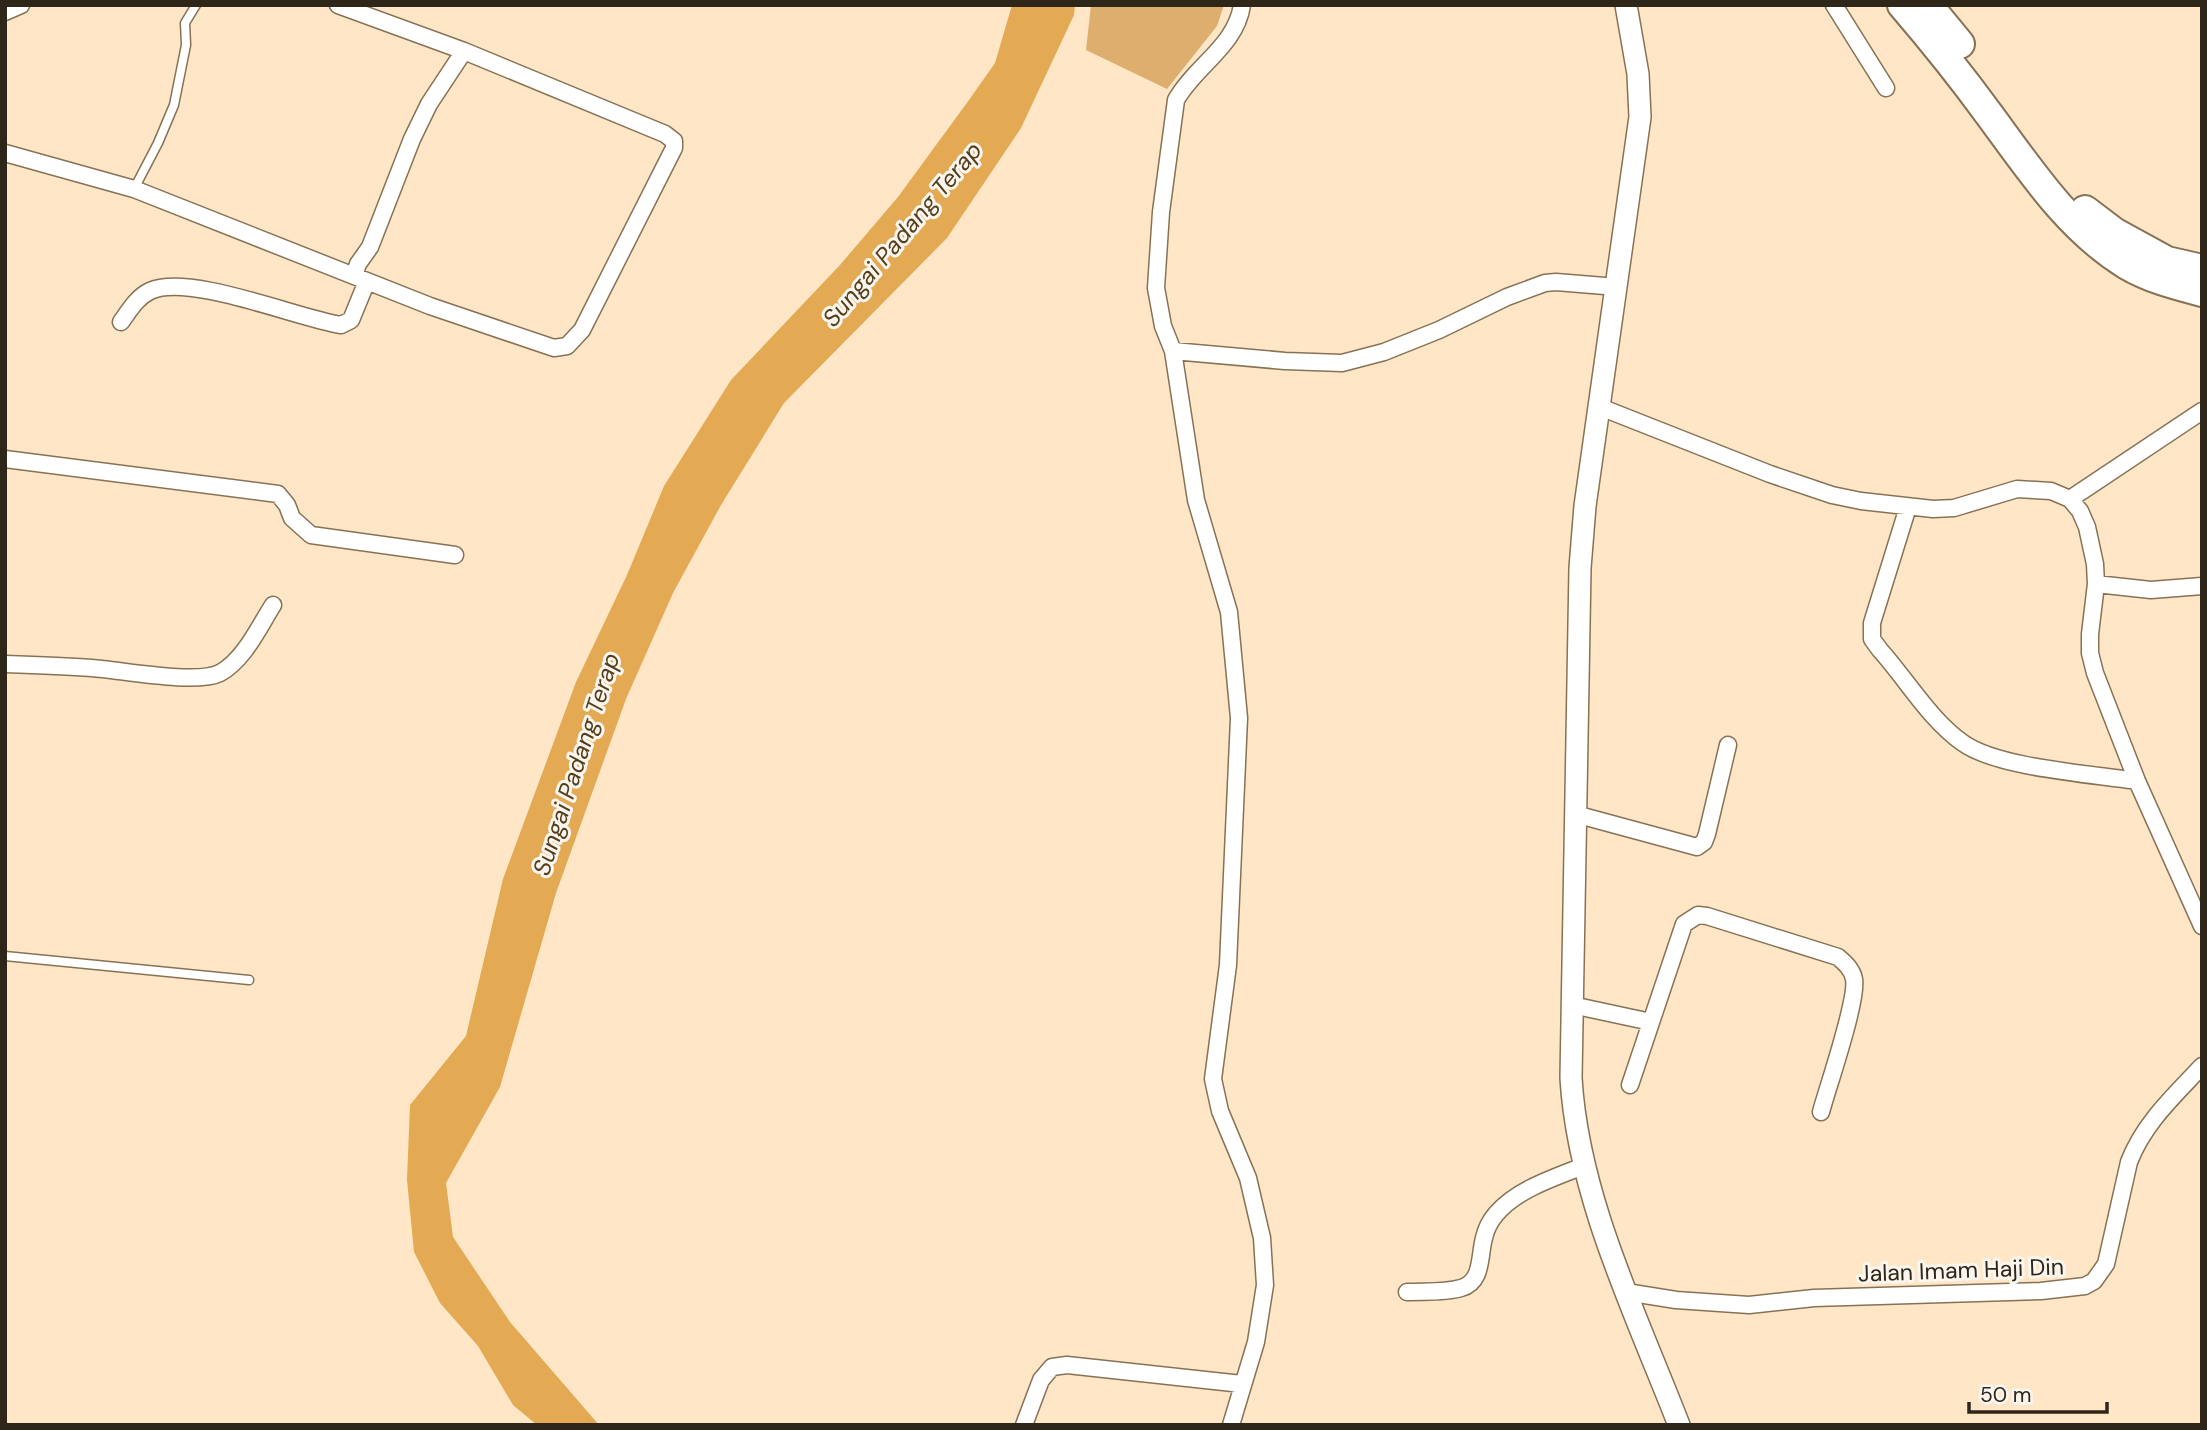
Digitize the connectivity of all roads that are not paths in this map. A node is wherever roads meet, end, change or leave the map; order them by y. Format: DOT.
graph roads {
  1 [pos="21,5"];
  2 [pos="196,5"];
  3 [pos="338,5"];
  4 [pos="1242,5"];
  5 [pos="1626,5"];
  6 [pos="1834,5"];
  7 [pos="1902,5"];
  8 [pos="1928,5"];
  9 [pos="5,12"];
  10 [pos="464,51"];
  11 [pos="1886,88"];
  12 [pos="5,153"];
  13 [pos="134,189"];
  14 [pos="2202,269"];
  15 [pos="361,278"];
  16 [pos="1617,287"];
  17 [pos="2202,292"];
  18 [pos="121,322"];
  19 [pos="1173,351"];
  20 [pos="1600,407"];
  21 [pos="2202,411"];
  22 [pos="5,459"];
  23 [pos="2070,499"];
  24 [pos="1908,507"];
  25 [pos="455,555"];
  26 [pos="2096,584"];
  27 [pos="2202,586"];
  28 [pos="273,605"];
  29 [pos="5,664"];
  30 [pos="1728,745"];
  31 [pos="2137,781"];
  32 [pos="1575,814"];
  33 [pos="2202,926"];
  34 [pos="5,956"];
  35 [pos="249,979"];
  36 [pos="1572,1004"];
  37 [pos="1651,1022"];
  38 [pos="2202,1066"];
  39 [pos="1630,1084"];
  40 [pos="1821,1112"];
  41 [pos="1586,1165"];
  42 [pos="1407,1292"];
  43 [pos="1626,1292"];
  44 [pos="1242,1384"];
  45 [pos="1024,1425"];
  46 [pos="1231,1425"];
  47 [pos="1679,1425"];
  1 -- 9 [label="street"];
  2 -- 13 [label="lane"];
  3 -- 10 [label="street"];
  4 -- 19 [label="street"];
  5 -- 16 [label="street"];
  6 -- 11 [label="street"];
  7 -- 17 [label="highway"];
  8 -- 14 [label="highway"];
  10 -- 15 [label="street"];
  10 -- 15 [label="street"];
  12 -- 13 [label="street"];
  13 -- 15 [label="street"];
  15 -- 18 [label="street"];
  16 -- 19 [label="street"];
  16 -- 20 [label="street"];
  19 -- 44 [label="street"];
  20 -- 24 [label="street"];
  20 -- 32 [label="street"];
  21 -- 23 [label="street"];
  22 -- 25 [label="street"];
  23 -- 24 [label="street"];
  23 -- 26 [label="street"];
  24 -- 31 [label="street"];
  26 -- 27 [label="street"];
  26 -- 31 [label="street"];
  28 -- 29 [label="street"];
  30 -- 32 [label="street"];
  31 -- 33 [label="street"];
  32 -- 36 [label="street"];
  34 -- 35 [label="lane"];
  36 -- 37 [label="street"];
  36 -- 41 [label="street"];
  37 -- 39 [label="street"];
  37 -- 40 [label="street"];
  38 -- 43 [label="street, Jalan Imam Haji Din"];
  41 -- 42 [label="street"];
  41 -- 43 [label="street"];
  43 -- 47 [label="street"];
  44 -- 45 [label="street"];
  44 -- 46 [label="street"];
}
